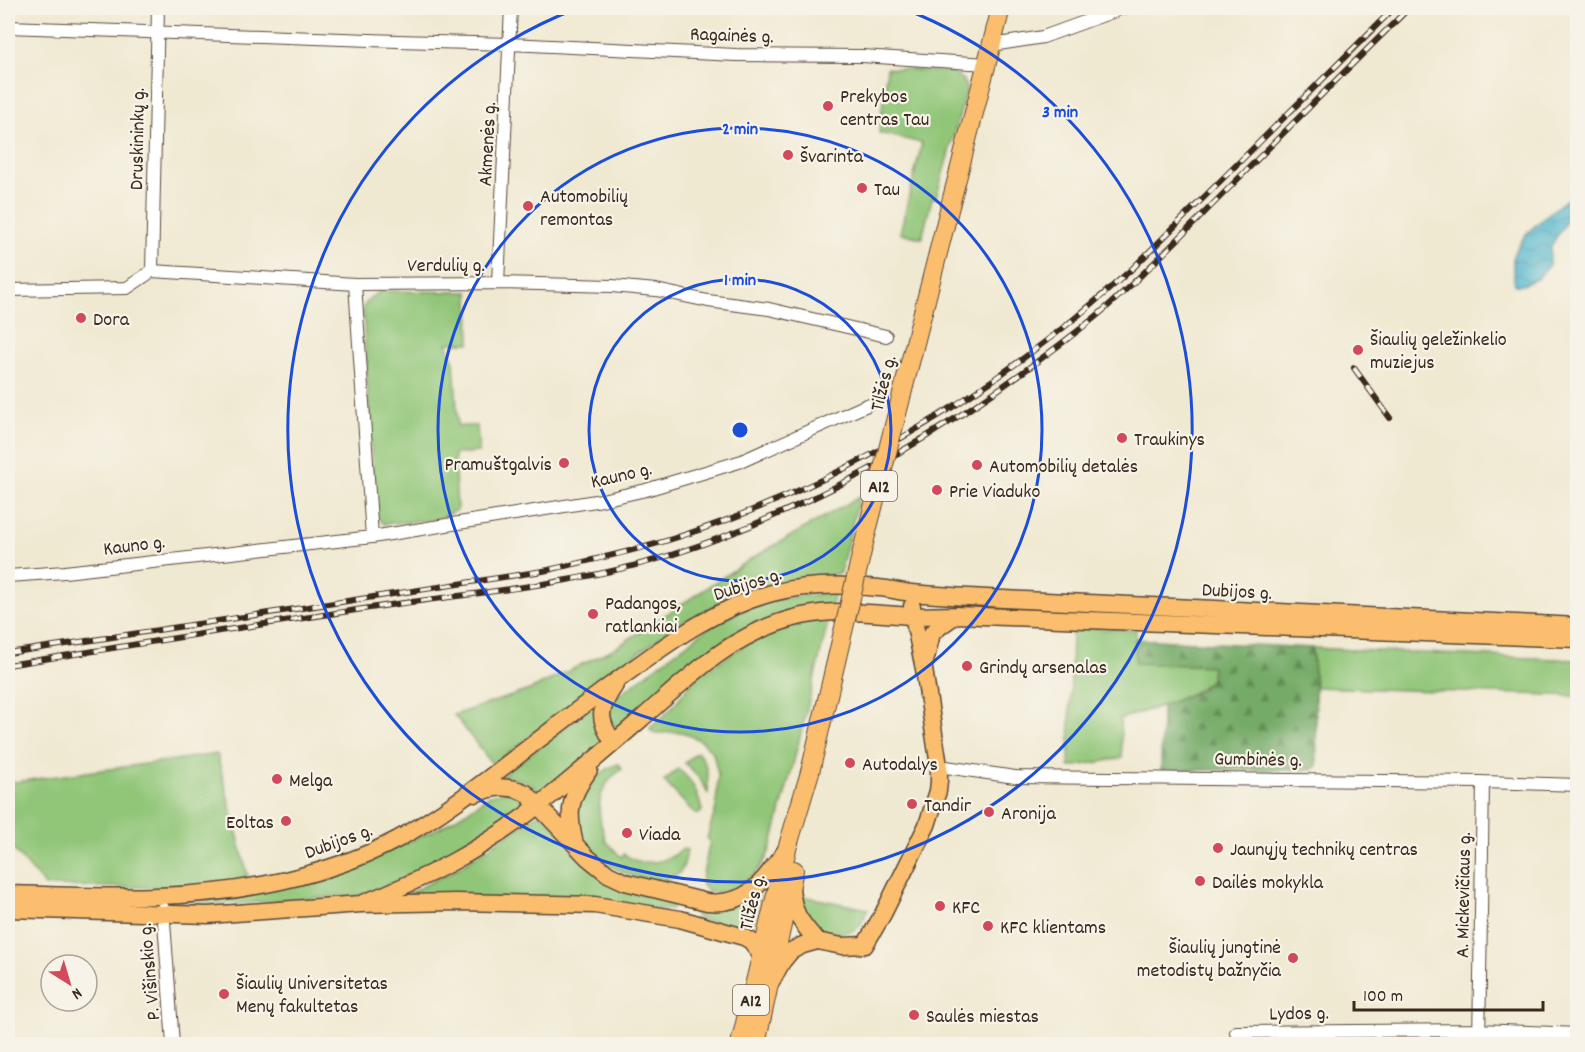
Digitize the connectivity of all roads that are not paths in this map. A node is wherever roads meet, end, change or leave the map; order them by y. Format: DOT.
graph roads {
  1 [pos="158,8"];
  2 [pos="511,8"];
  3 [pos="1001,8"];
  4 [pos="1123,8"];
  5 [pos="8,27"];
  6 [pos="157,33"];
  7 [pos="510,44"];
  8 [pos="992,45"];
  9 [pos="987,64"];
  10 [pos="152,271"];
  11 [pos="498,283"];
  12 [pos="355,284"];
  13 [pos="8,290"];
  14 [pos="886,336"];
  15 [pos="867,405"];
  16 [pos="372,537"];
  17 [pos="8,576"];
  18 [pos="912,593"];
  19 [pos="956,615"];
  20 [pos="913,616"];
  21 [pos="1578,626"];
  22 [pos="1578,639"];
  23 [pos="924,669"];
  24 [pos="619,679"];
  25 [pos="614,743"];
  26 [pos="598,757"];
  27 [pos="939,766"];
  28 [pos="810,772"];
  29 [pos="1483,782"];
  30 [pos="1578,784"];
  31 [pos="462,799"];
  32 [pos="539,806"];
  33 [pos="575,845"];
  34 [pos="787,849"];
  35 [pos="791,884"];
  36 [pos="8,894"];
  37 [pos="162,896"];
  38 [pos="684,897"];
  39 [pos="361,904"];
  40 [pos="8,909"];
  41 [pos="163,914"];
  42 [pos="680,919"];
  43 [pos="817,941"];
  44 [pos="761,955"];
  45 [pos="768,986"];
  46 [pos="1479,1030"];
  47 [pos="1236,1032"];
  48 [pos="1578,1034"];
  49 [pos="173,1044"];
  50 [pos="740,1044"];
  51 [pos="756,1044"];
  52 [pos="1479,1044"];
  1 -- 6 [label="street, Druskininkų g."];
  2 -- 7 [label="street, Akmenės g."];
  3 -- 8 [label="highway, Tilžės g. / A12"];
  4 -- 8 [label="street"];
  5 -- 6 [label="street, Ragainės g."];
  6 -- 7 [label="street, Ragainės g."];
  6 -- 10 [label="street, Druskininkų g."];
  7 -- 9 [label="street, Ragainės g."];
  7 -- 11 [label="street, Akmenės g."];
  8 -- 9 [label="highway, Tilžės g. / A12"];
  9 -- 28 [label="highway, Tilžės g. / A12, bridge"];
  10 -- 12 [label="street, Verdulių g."];
  10 -- 13 [label="street"];
  11 -- 12 [label="street, Verdulių g."];
  11 -- 14 [label="street, Verdulių g."];
  12 -- 16 [label="street"];
  15 -- 16 [label="street, Kauno g."];
  16 -- 17 [label="street, Kauno g."];
  18 -- 20 [label="main road"];
  18 -- 21 [label="main road, Dubijos g."];
  18 -- 24 [label="main road, Dubijos g."];
  19 -- 20 [label="main road, Dubijos g."];
  19 -- 22 [label="main road, Dubijos g."];
  19 -- 23 [label="main road"];
  20 -- 23 [label="main road"];
  20 -- 25 [label="main road, Dubijos g."];
  23 -- 27 [label="main road"];
  24 -- 25 [label="main road"];
  24 -- 31 [label="main road, Dubijos g."];
  25 -- 26 [label="main road, Dubijos g."];
  26 -- 32 [label="main road, Dubijos g."];
  26 -- 33 [label="main road"];
  27 -- 29 [label="street, Gumbinės g."];
  27 -- 43 [label="main road"];
  28 -- 34 [label="highway, Tilžės g. / A12"];
  28 -- 35 [label="highway, Tilžės g. / A12"];
  29 -- 30 [label="street, Gumbinės g."];
  29 -- 46 [label="street, A. Mickevičiaus g."];
  31 -- 32 [label="main road"];
  31 -- 37 [label="main road, Dubijos g."];
  32 -- 33 [label="main road"];
  32 -- 39 [label="main road, Dubijos g."];
  33 -- 38 [label="main road"];
  34 -- 38 [label="main road"];
  34 -- 44 [label="highway, Tilžės g. / A12"];
  35 -- 43 [label="main road"];
  35 -- 45 [label="highway, Tilžės g. / A12"];
  36 -- 37 [label="main road, Dubijos g."];
  37 -- 41 [label="street, P. Višinskio g."];
  38 -- 42 [label="main road"];
  39 -- 41 [label="main road, Dubijos g."];
  39 -- 42 [label="main road, Dubijos g."];
  40 -- 41 [label="main road, Dubijos g."];
  41 -- 49 [label="street, P. Višinskio g."];
  42 -- 44 [label="main road, Dubijos g."];
  43 -- 45 [label="main road"];
  44 -- 50 [label="highway, Tilžės g. / A12"];
  45 -- 51 [label="highway, Tilžės g. / A12"];
  46 -- 47 [label="street, Lydos g."];
  46 -- 48 [label="street, Lydos g."];
  46 -- 52 [label="street, A. Mickevičiaus g."];
}
